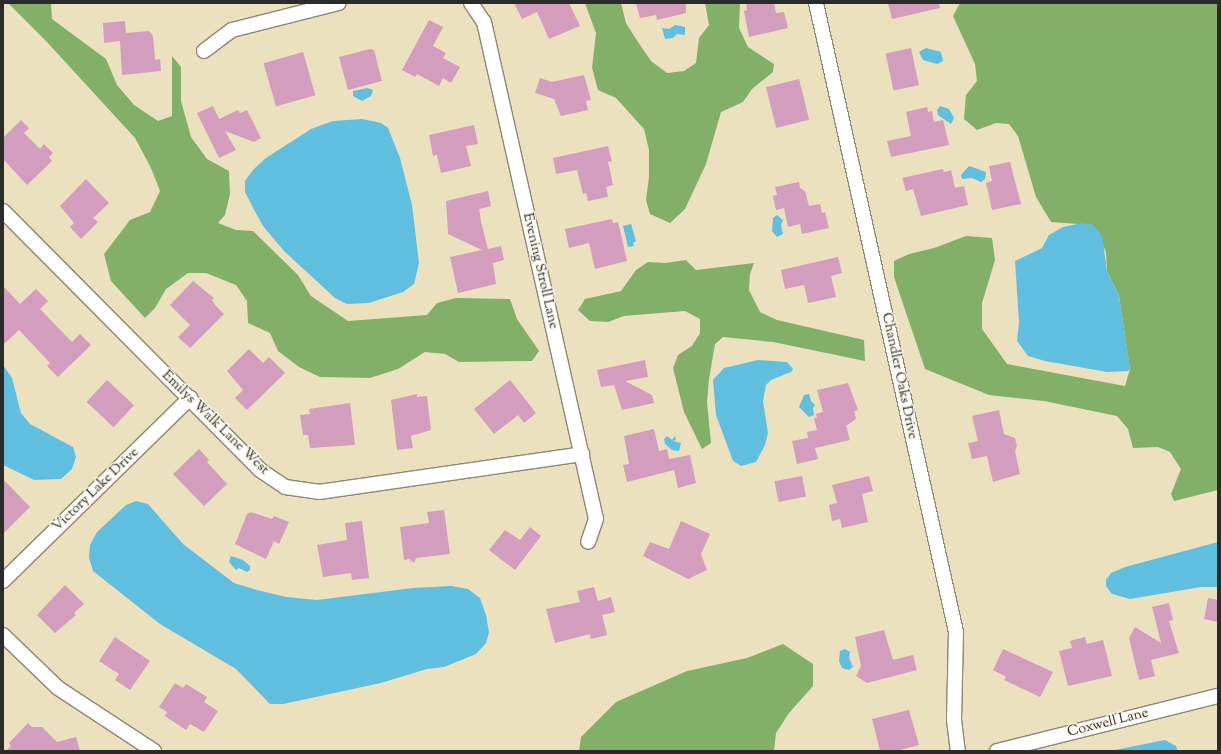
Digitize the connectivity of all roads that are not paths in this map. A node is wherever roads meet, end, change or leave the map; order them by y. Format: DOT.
graph roads {
  1 [pos="340,3"];
  2 [pos="471,3"];
  3 [pos="816,3"];
  4 [pos="204,51"];
  5 [pos="3,211"];
  6 [pos="190,398"];
  7 [pos="582,454"];
  8 [pos="588,542"];
  9 [pos="3,581"];
  10 [pos="3,635"];
  11 [pos="1218,696"];
  12 [pos="154,751"];
  13 [pos="958,751"];
  14 [pos="998,751"];
  1 -- 4 [label="street"];
  2 -- 7 [label="street, Evening Stroll Lane"];
  3 -- 13 [label="street, Chandler Oaks Drive"];
  5 -- 6 [label="street, Emilys Walk Lane West"];
  6 -- 7 [label="street, Emilys Walk Lane West"];
  6 -- 9 [label="street, Victory Lake Drive"];
  7 -- 8 [label="street, Evening Stroll Lane"];
  10 -- 12 [label="street"];
  11 -- 14 [label="street, Coxwell Lane"];
}
